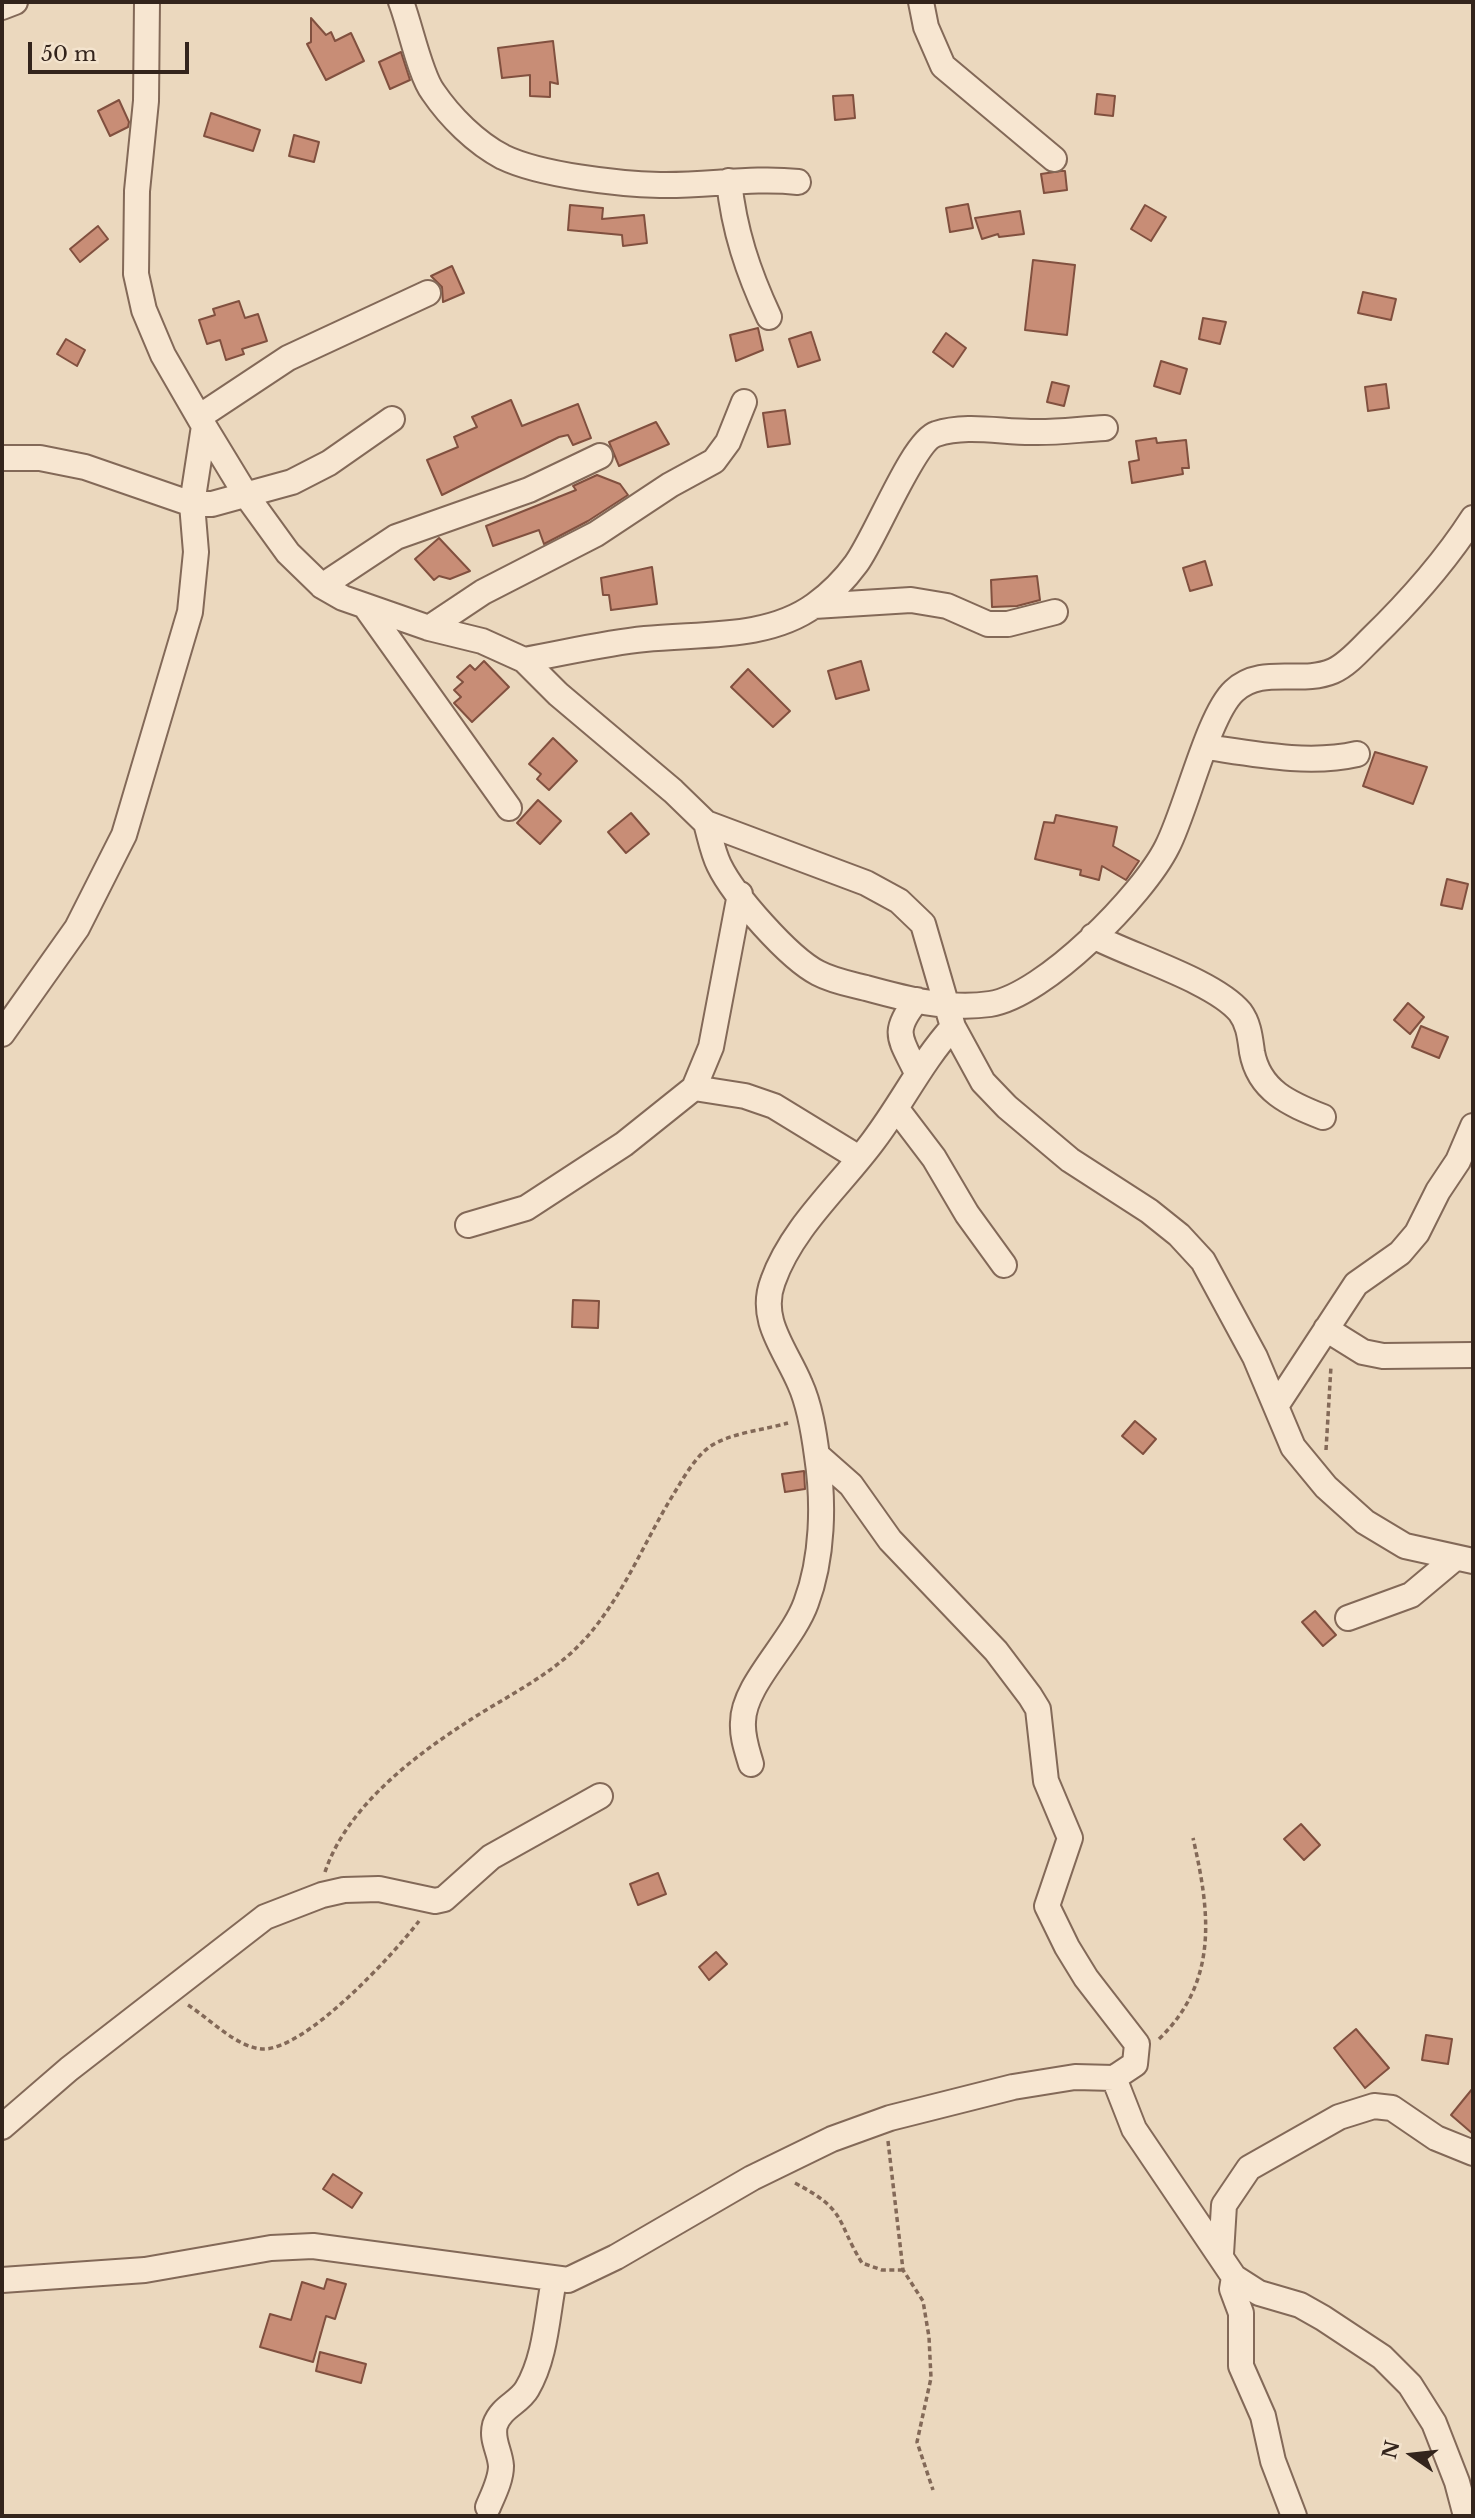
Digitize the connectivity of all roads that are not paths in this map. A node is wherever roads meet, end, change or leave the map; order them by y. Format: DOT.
graph roads {
  1 [pos="15,2"];
  2 [pos="147,2"];
  3 [pos="401,2"];
  4 [pos="921,2"];
  5 [pos="2,7"];
  6 [pos="1054,159"];
  7 [pos="729,181"];
  8 [pos="798,182"];
  9 [pos="428,293"];
  10 [pos="769,317"];
  11 [pos="744,402"];
  12 [pos="392,419"];
  13 [pos="202,421"];
  14 [pos="1105,428"];
  15 [pos="600,456"];
  16 [pos="2,458"];
  17 [pos="246,495"];
  18 [pos="192,505"];
  19 [pos="1473,519"];
  20 [pos="322,586"];
  21 [pos="365,606"];
  22 [pos="814,606"];
  23 [pos="1055,612"];
  24 [pos="429,628"];
  25 [pos="524,660"];
  26 [pos="1206,747"];
  27 [pos="1357,754"];
  28 [pos="509,808"];
  29 [pos="706,823"];
  30 [pos="740,894"];
  31 [pos="1093,936"];
  32 [pos="917,1000"];
  33 [pos="949,1017"];
  34 [pos="2,1034"];
  35 [pos="917,1073"];
  36 [pos="694,1088"];
  37 [pos="895,1108"];
  38 [pos="1323,1117"];
  39 [pos="1473,1126"];
  40 [pos="859,1158"];
  41 [pos="468,1225"];
  42 [pos="1004,1265"];
  43 [pos="1331,1332"];
  44 [pos="1473,1355"];
  45 [pos="1276,1406"];
  46 [pos="817,1455"];
  47 [pos="1464,1560"];
  48 [pos="1348,1618"];
  49 [pos="751,1764"];
  50 [pos="600,1796"];
  51 [pos="1114,2078"];
  52 [pos="2,2127"];
  53 [pos="1473,2153"];
  54 [pos="1221,2254"];
  55 [pos="1234,2277"];
  56 [pos="2,2280"];
  57 [pos="554,2280"];
  58 [pos="1465,2475"];
  59 [pos="488,2507"];
  60 [pos="1294,2516"];
  61 [pos="1466,2516"];
  1 -- 5 [label="street"];
  2 -- 13 [label="street"];
  3 -- 7 [label="street"];
  4 -- 6 [label="street"];
  7 -- 8 [label="street"];
  7 -- 10 [label="street"];
  9 -- 13 [label="street"];
  11 -- 24 [label="street"];
  12 -- 17 [label="street"];
  13 -- 17 [label="street"];
  13 -- 18 [label="street"];
  14 -- 22 [label="street"];
  15 -- 20 [label="street"];
  16 -- 18 [label="street"];
  17 -- 18 [label="street"];
  17 -- 20 [label="street"];
  18 -- 34 [label="street"];
  19 -- 26 [label="street"];
  20 -- 21 [label="street"];
  21 -- 24 [label="street"];
  21 -- 28 [label="street"];
  22 -- 23 [label="street"];
  22 -- 25 [label="street"];
  24 -- 25 [label="street"];
  25 -- 29 [label="street"];
  26 -- 27 [label="street"];
  26 -- 31 [label="street"];
  29 -- 30 [label="street"];
  29 -- 33 [label="street"];
  30 -- 32 [label="street"];
  30 -- 36 [label="street"];
  31 -- 33 [label="street"];
  31 -- 38 [label="street"];
  32 -- 33 [label="street"];
  32 -- 35 [label="street"];
  33 -- 35 [label="street"];
  33 -- 45 [label="street"];
  35 -- 37 [label="street"];
  36 -- 40 [label="street"];
  36 -- 41 [label="street"];
  37 -- 40 [label="street"];
  37 -- 42 [label="street"];
  39 -- 43 [label="street"];
  40 -- 46 [label="street"];
  43 -- 44 [label="street"];
  43 -- 45 [label="street"];
  45 -- 47 [label="street"];
  46 -- 49 [label="street"];
  46 -- 51 [label="street"];
  47 -- 48 [label="street"];
  50 -- 52 [label="street"];
  51 -- 54 [label="street"];
  51 -- 57 [label="street"];
  53 -- 54 [label="street"];
  54 -- 55 [label="street"];
  55 -- 58 [label="street"];
  55 -- 60 [label="street"];
  56 -- 57 [label="street"];
  57 -- 59 [label="street"];
  58 -- 61 [label="street"];
}
